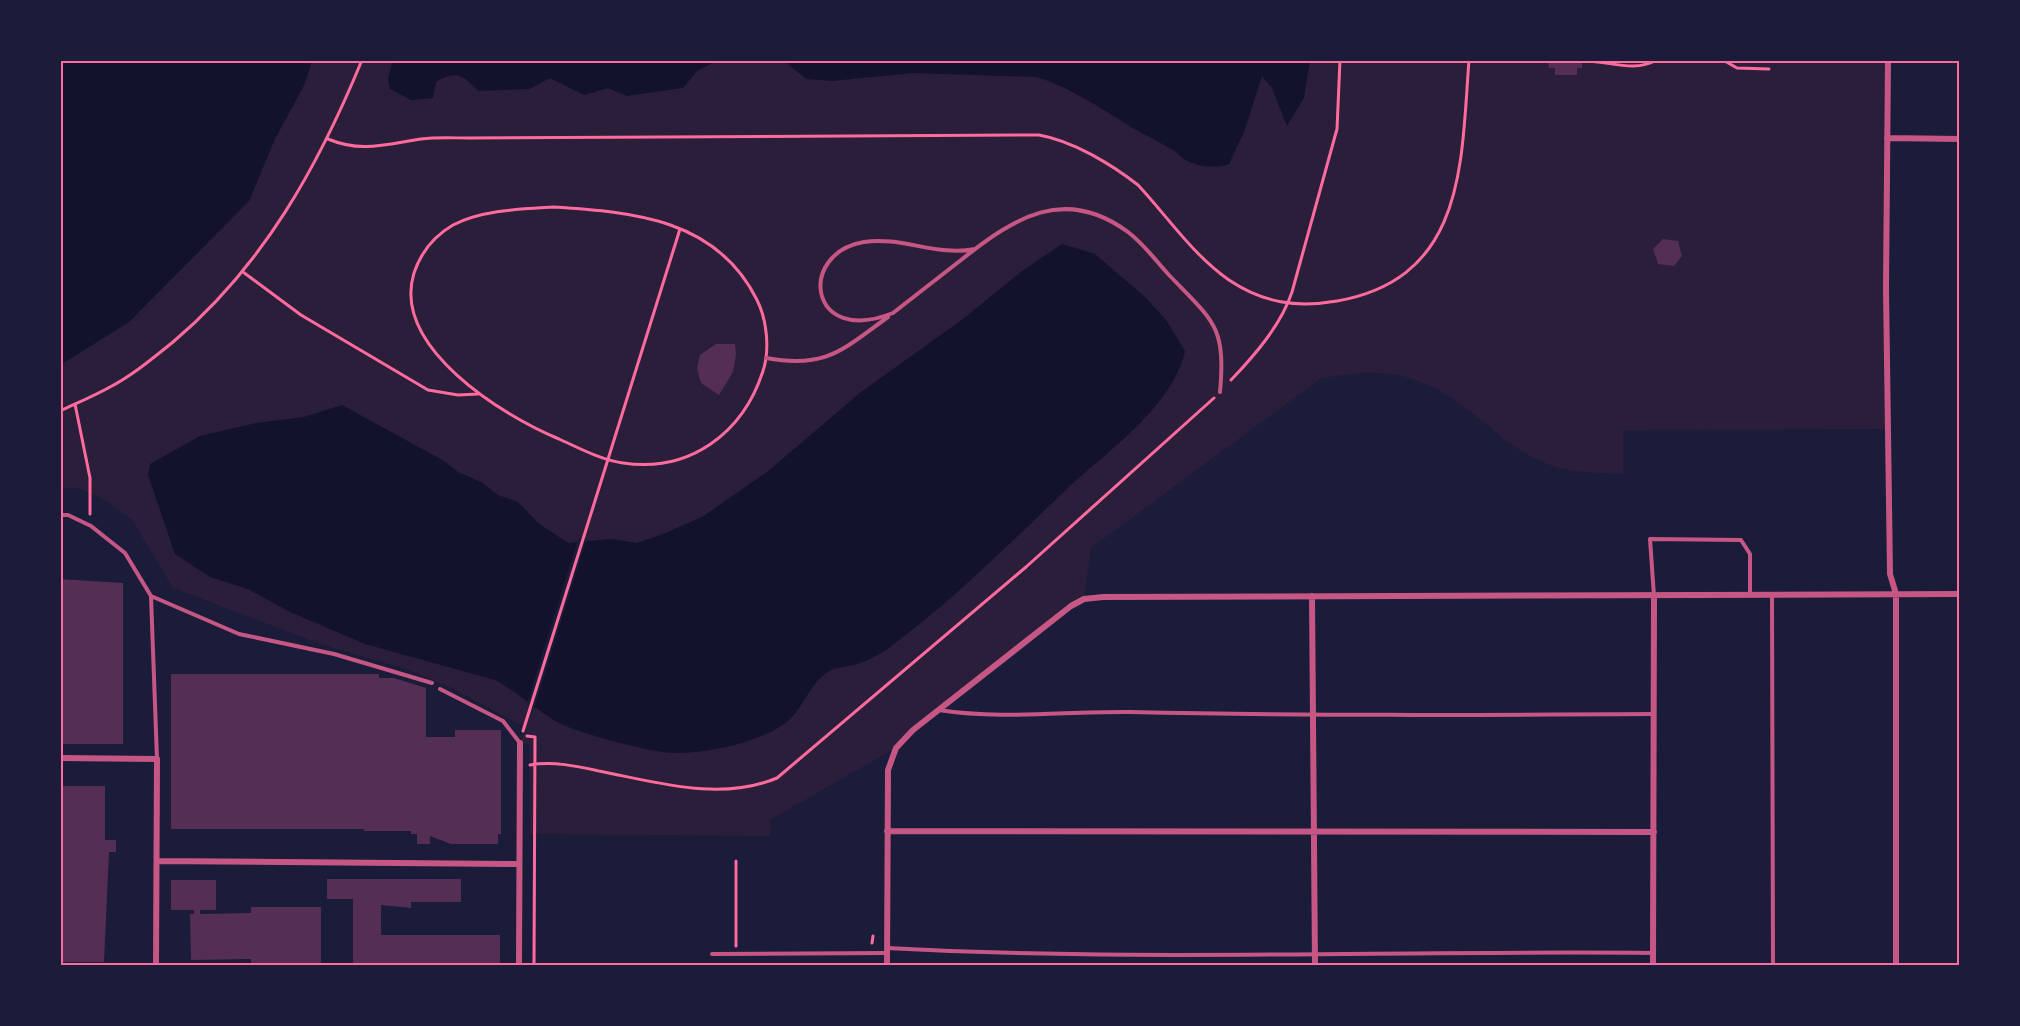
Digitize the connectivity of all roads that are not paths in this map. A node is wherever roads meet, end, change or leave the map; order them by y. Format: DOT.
graph roads {
  1 [pos="1888,60"];
  2 [pos="1887,138"];
  3 [pos="1960,140"];
  4 [pos="975,249"];
  5 [pos="893,313"];
  6 [pos="766,358"];
  7 [pos="1220,392"];
  8 [pos="60,515"];
  9 [pos="1896,594"];
  10 [pos="1960,594"];
  11 [pos="1750,595"];
  12 [pos="1772,595"];
  13 [pos="151,596"];
  14 [pos="1312,596"];
  15 [pos="1654,596"];
  16 [pos="432,683"];
  17 [pos="440,689"];
  18 [pos="939,710"];
  19 [pos="1654,714"];
  20 [pos="1312,715"];
  21 [pos="520,743"];
  22 [pos="60,758"];
  23 [pos="157,759"];
  24 [pos="887,831"];
  25 [pos="1314,831"];
  26 [pos="1654,832"];
  27 [pos="157,861"];
  28 [pos="519,864"];
  29 [pos="887,950"];
  30 [pos="1315,953"];
  31 [pos="1653,953"];
  32 [pos="712,954"];
  33 [pos="156,966"];
  34 [pos="519,966"];
  35 [pos="887,966"];
  36 [pos="1315,966"];
  37 [pos="1653,966"];
  38 [pos="1773,966"];
  39 [pos="1896,966"];
  1 -- 2 [label="street"];
  2 -- 3 [label="street"];
  2 -- 9 [label="street"];
  4 -- 5 [label="lane"];
  4 -- 5 [label="lane"];
  4 -- 7 [label="lane"];
  5 -- 6 [label="lane"];
  8 -- 13 [label="lane"];
  9 -- 10 [label="street"];
  9 -- 12 [label="street"];
  9 -- 39 [label="street"];
  11 -- 12 [label="street"];
  11 -- 15 [label="street"];
  11 -- 15 [label="lane"];
  12 -- 38 [label="lane"];
  13 -- 16 [label="lane"];
  13 -- 23 [label="lane"];
  14 -- 15 [label="street"];
  14 -- 18 [label="street"];
  14 -- 20 [label="street"];
  15 -- 19 [label="street"];
  17 -- 21 [label="lane"];
  18 -- 20 [label="lane"];
  18 -- 24 [label="street"];
  19 -- 20 [label="lane"];
  19 -- 26 [label="street"];
  20 -- 25 [label="street"];
  21 -- 28 [label="street"];
  22 -- 23 [label="street"];
  23 -- 27 [label="street"];
  24 -- 25 [label="street"];
  24 -- 29 [label="street"];
  25 -- 26 [label="street"];
  25 -- 30 [label="street"];
  26 -- 31 [label="street"];
  27 -- 28 [label="street"];
  27 -- 33 [label="street"];
  28 -- 34 [label="street"];
  29 -- 30 [label="lane"];
  29 -- 32 [label="lane"];
  29 -- 35 [label="street"];
  30 -- 31 [label="lane"];
  30 -- 36 [label="street"];
  31 -- 37 [label="street"];
}
